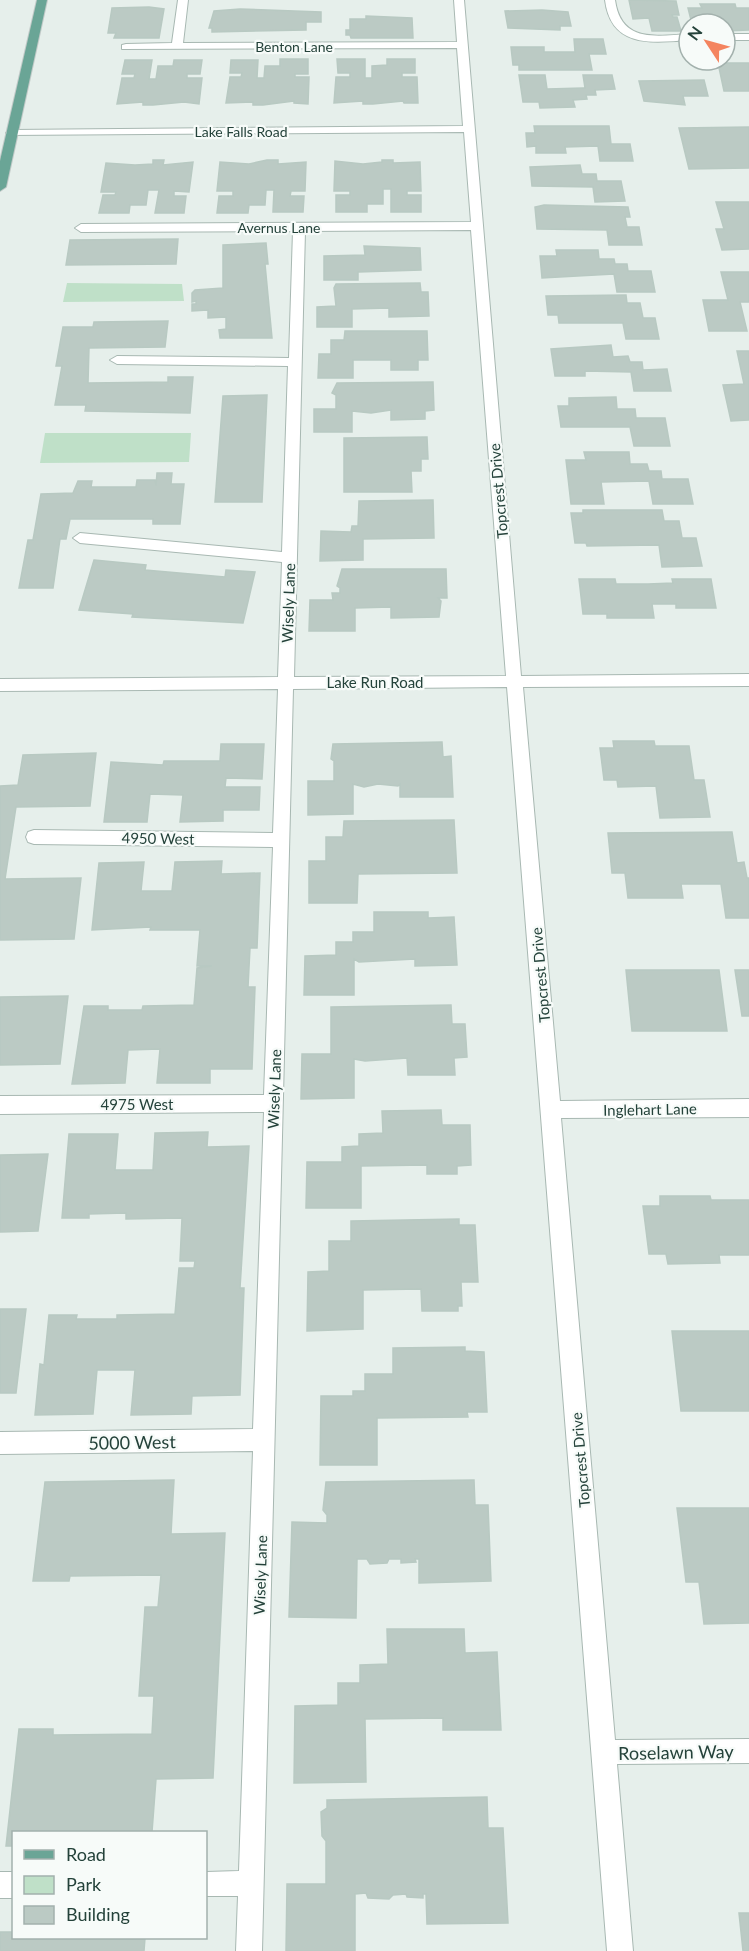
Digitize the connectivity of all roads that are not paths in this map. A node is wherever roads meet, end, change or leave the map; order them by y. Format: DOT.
graph roads {
  1 [pos="42,0"];
  2 [pos="183,0"];
  3 [pos="459,0"];
  4 [pos="610,0"];
  5 [pos="677,38"];
  6 [pos="462,45"];
  7 [pos="177,46"];
  8 [pos="126,47"];
  9 [pos="469,129"];
  10 [pos="12,133"];
  11 [pos="0,187"];
  12 [pos="477,226"];
  13 [pos="299,227"];
  14 [pos="81,228"];
  15 [pos="117,360"];
  16 [pos="296,362"];
  17 [pos="80,538"];
  18 [pos="290,558"];
  19 [pos="749,680"];
  20 [pos="513,681"];
  21 [pos="286,683"];
  22 [pos="0,685"];
  23 [pos="34,837"];
  24 [pos="282,840"];
  25 [pos="274,1103"];
  26 [pos="0,1105"];
  27 [pos="749,1108"];
  28 [pos="551,1110"];
  29 [pos="264,1440"];
  30 [pos="0,1443"];
  31 [pos="749,1751"];
  32 [pos="604,1752"];
  33 [pos="251,1883"];
  34 [pos="207,1884"];
  35 [pos="249,1951"];
  36 [pos="620,1951"];
  1 -- 10 [label="main road"];
  2 -- 7 [label="street"];
  3 -- 6 [label="street, Topcrest Drive"];
  4 -- 5 [label="street"];
  6 -- 7 [label="street, Benton Lane"];
  6 -- 9 [label="street, Topcrest Drive"];
  7 -- 8 [label="street, Benton Lane"];
  9 -- 10 [label="street, Lake Falls Road"];
  9 -- 12 [label="street, Topcrest Drive"];
  10 -- 11 [label="main road"];
  12 -- 13 [label="street, Avernus Lane"];
  12 -- 20 [label="street, Topcrest Drive"];
  13 -- 14 [label="street, Avernus Lane"];
  13 -- 16 [label="street, Wisely Lane"];
  15 -- 16 [label="street"];
  16 -- 18 [label="street, Wisely Lane"];
  17 -- 18 [label="street"];
  18 -- 21 [label="street, Wisely Lane"];
  19 -- 20 [label="street, Lake Run Road"];
  20 -- 21 [label="street, Lake Run Road"];
  20 -- 28 [label="street, Topcrest Drive"];
  21 -- 22 [label="street, Lake Run Road"];
  21 -- 24 [label="street, Wisely Lane"];
  23 -- 24 [label="street, 4950 West"];
  24 -- 25 [label="street, Wisely Lane"];
  25 -- 26 [label="street, 4975 West"];
  25 -- 29 [label="street, Wisely Lane"];
  27 -- 28 [label="street, Inglehart Lane"];
  28 -- 32 [label="street, Topcrest Drive"];
  29 -- 30 [label="street, 5000 West"];
  29 -- 33 [label="street, Wisely Lane"];
  31 -- 32 [label="street, Roselawn Way"];
  32 -- 36 [label="street, Topcrest Drive"];
  33 -- 34 [label="street"];
  33 -- 35 [label="street, Wisely Lane"];
}
